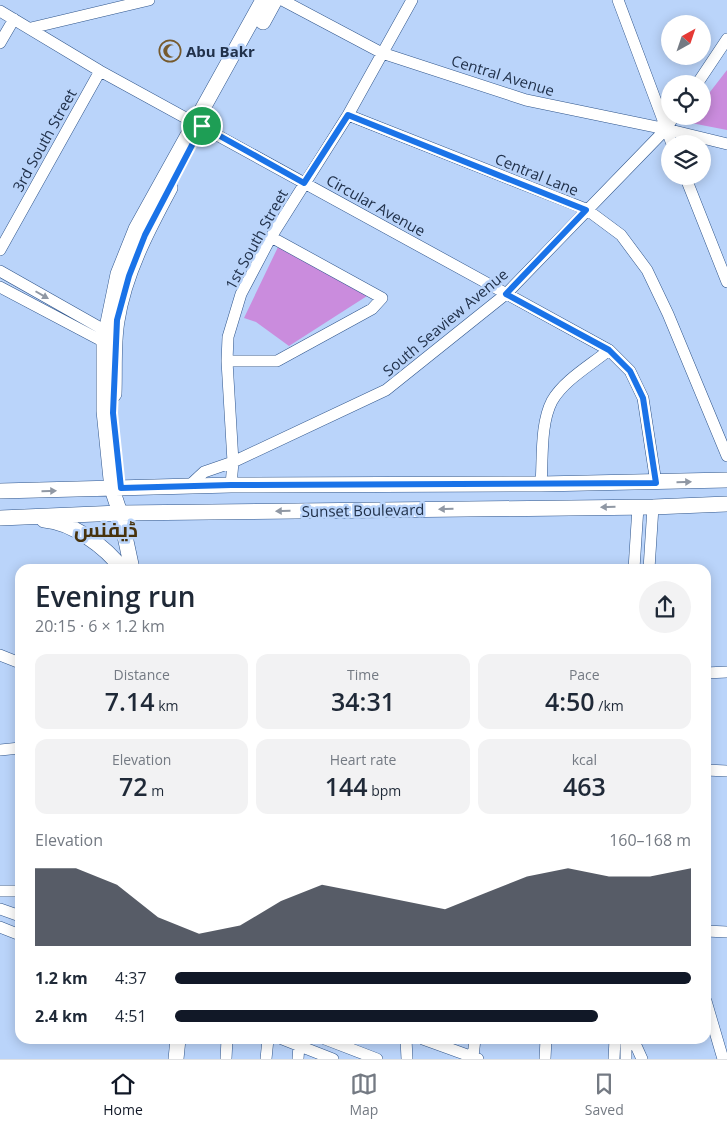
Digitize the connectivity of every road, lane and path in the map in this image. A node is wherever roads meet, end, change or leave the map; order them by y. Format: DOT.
graph roads {
  1 [pos="149,0"];
  2 [pos="263,0"];
  3 [pos="275,0"];
  4 [pos="282,0"];
  5 [pos="412,0"];
  6 [pos="618,0"];
  7 [pos="0,11"];
  8 [pos="14,19"];
  9 [pos="31,28"];
  10 [pos="727,40"];
  11 [pos="0,43"];
  12 [pos="382,53"];
  13 [pos="100,71"];
  14 [pos="702,75"];
  15 [pos="348,115"];
  16 [pos="198,124"];
  17 [pos="668,125"];
  18 [pos="666,129"];
  19 [pos="668,135"];
  20 [pos="727,144"];
  21 [pos="304,183"];
  22 [pos="689,185"];
  23 [pos="586,210"];
  24 [pos="271,237"];
  25 [pos="0,250"];
  26 [pos="0,271"];
  27 [pos="727,282"];
  28 [pos="0,287"];
  29 [pos="506,294"];
  30 [pos="105,337"];
  31 [pos="609,350"];
  32 [pos="227,361"];
  33 [pos="727,456"];
  34 [pos="233,462"];
  35 [pos="727,480"];
  36 [pos="656,483"];
  37 [pos="540,484"];
  38 [pos="231,485"];
  39 [pos="189,486"];
  40 [pos="117,489"];
  41 [pos="4,490"];
  42 [pos="727,504"];
  43 [pos="638,507"];
  44 [pos="653,507"];
  45 [pos="120,513"];
  46 [pos="0,518"];
  47 [pos="16,518"];
  48 [pos="118,564"];
  49 [pos="131,564"];
  50 [pos="634,564"];
  51 [pos="649,564"];
  52 [pos="0,654"];
  53 [pos="15,661"];
  54 [pos="727,672"];
  55 [pos="711,673"];
  56 [pos="15,748"];
  57 [pos="0,750"];
  58 [pos="711,770"];
  59 [pos="727,771"];
  60 [pos="0,891"];
  61 [pos="15,891"];
  62 [pos="0,909"];
  63 [pos="15,914"];
  64 [pos="0,927"];
  65 [pos="711,930"];
  66 [pos="727,932"];
  67 [pos="15,933"];
  68 [pos="711,1018"];
  69 [pos="178,1044"];
  70 [pos="227,1044"];
  71 [pos="268,1044"];
  72 [pos="293,1044"];
  73 [pos="344,1044"];
  74 [pos="406,1044"];
  75 [pos="437,1044"];
  76 [pos="475,1044"];
  77 [pos="546,1044"];
  78 [pos="615,1044"];
  79 [pos="626,1044"];
  80 [pos="636,1044"];
  81 [pos="298,1046"];
  82 [pos="476,1058"];
  83 [pos="176,1059"];
  84 [pos="226,1059"];
  85 [pos="266,1059"];
  86 [pos="298,1059"];
  87 [pos="333,1059"];
  88 [pos="377,1059"];
  89 [pos="407,1059"];
  90 [pos="546,1059"];
  91 [pos="614,1059"];
  92 [pos="626,1059"];
  93 [pos="642,1059"];
  94 [pos="723,1059"];
  1 -- 9 [label="street"];
  2 -- 16 [label="main road"];
  3 -- 16 [label="main road"];
  4 -- 12 [label="street, Central Avenue"];
  5 -- 12 [label="street, 1st South Street"];
  6 -- 18 [label="street"];
  7 -- 8 [label="street, Circular Avenue"];
  8 -- 9 [label="street, Circular Avenue"];
  8 -- 11 [label="street"];
  9 -- 13 [label="street, Circular Avenue"];
  10 -- 14 [label="street"];
  12 -- 15 [label="street, 1st South Street"];
  12 -- 18 [label="street, Central Avenue"];
  13 -- 16 [label="street, Circular Avenue"];
  13 -- 25 [label="street, 3rd South Street"];
  15 -- 21 [label="street, 1st South Street"];
  15 -- 23 [label="street, Central Lane"];
  16 -- 21 [label="street, Circular Avenue"];
  16 -- 30 [label="main road"];
  16 -- 40 [label="main road"];
  17 -- 18 [label="street, South Seaview Avenue"];
  18 -- 19 [label="street"];
  18 -- 20 [label="street, Central Avenue"];
  18 -- 23 [label="street, South Seaview Avenue"];
  21 -- 24 [label="street, 1st South Street"];
  21 -- 29 [label="street, Circular Avenue"];
  22 -- 27 [label="street"];
  23 -- 29 [label="street, South Seaview Avenue"];
  23 -- 33 [label="street, Central Lane"];
  24 -- 32 [label="street, 1st South Street"];
  24 -- 32 [label="street"];
  26 -- 30 [label="street, one-way"];
  28 -- 30 [label="street"];
  29 -- 31 [label="street, Circular Avenue"];
  29 -- 34 [label="street, South Seaview Avenue"];
  30 -- 40 [label="main road"];
  31 -- 36 [label="street, Circular Avenue"];
  31 -- 37 [label="street"];
  32 -- 34 [label="street, 1st South Street"];
  34 -- 38 [label="street"];
  34 -- 39 [label="street, South Seaview Avenue"];
  36 -- 35 [label="main road, Sunset Boulevard, one-way"];
  36 -- 37 [label="main road, Sunset Boulevard"];
  37 -- 38 [label="main road, Sunset Boulevard"];
  38 -- 39 [label="main road, Sunset Boulevard"];
  39 -- 40 [label="main road, Sunset Boulevard"];
  41 -- 40 [label="main road, Sunset Boulevard, one-way"];
  40 -- 45 [label="main road"];
  42 -- 44 [label="main road, Sunset Boulevard"];
  43 -- 44 [label="main road, Sunset Boulevard"];
  43 -- 45 [label="main road, Sunset Boulevard, one-way"];
  43 -- 50 [label="street"];
  44 -- 51 [label="street"];
  45 -- 47 [label="main road, Sunset Boulevard"];
  45 -- 49 [label="main road"];
  46 -- 47 [label="main road, Sunset Boulevard"];
  47 -- 48 [label="main road"];
  52 -- 53 [label="street"];
  54 -- 55 [label="street"];
  56 -- 57 [label="street"];
  58 -- 59 [label="street"];
  60 -- 61 [label="street"];
  62 -- 63 [label="street"];
  64 -- 67 [label="street"];
  65 -- 66 [label="street"];
  68 -- 94 [label="street"];
  69 -- 83 [label="main road"];
  70 -- 84 [label="street"];
  71 -- 85 [label="street"];
  72 -- 81 [label="street"];
  73 -- 88 [label="street"];
  74 -- 89 [label="street"];
  75 -- 82 [label="street"];
  76 -- 82 [label="street"];
  77 -- 90 [label="street"];
  78 -- 91 [label="street"];
  79 -- 92 [label="street"];
  80 -- 93 [label="street"];
  81 -- 86 [label="street"];
  81 -- 87 [label="street"];
}
